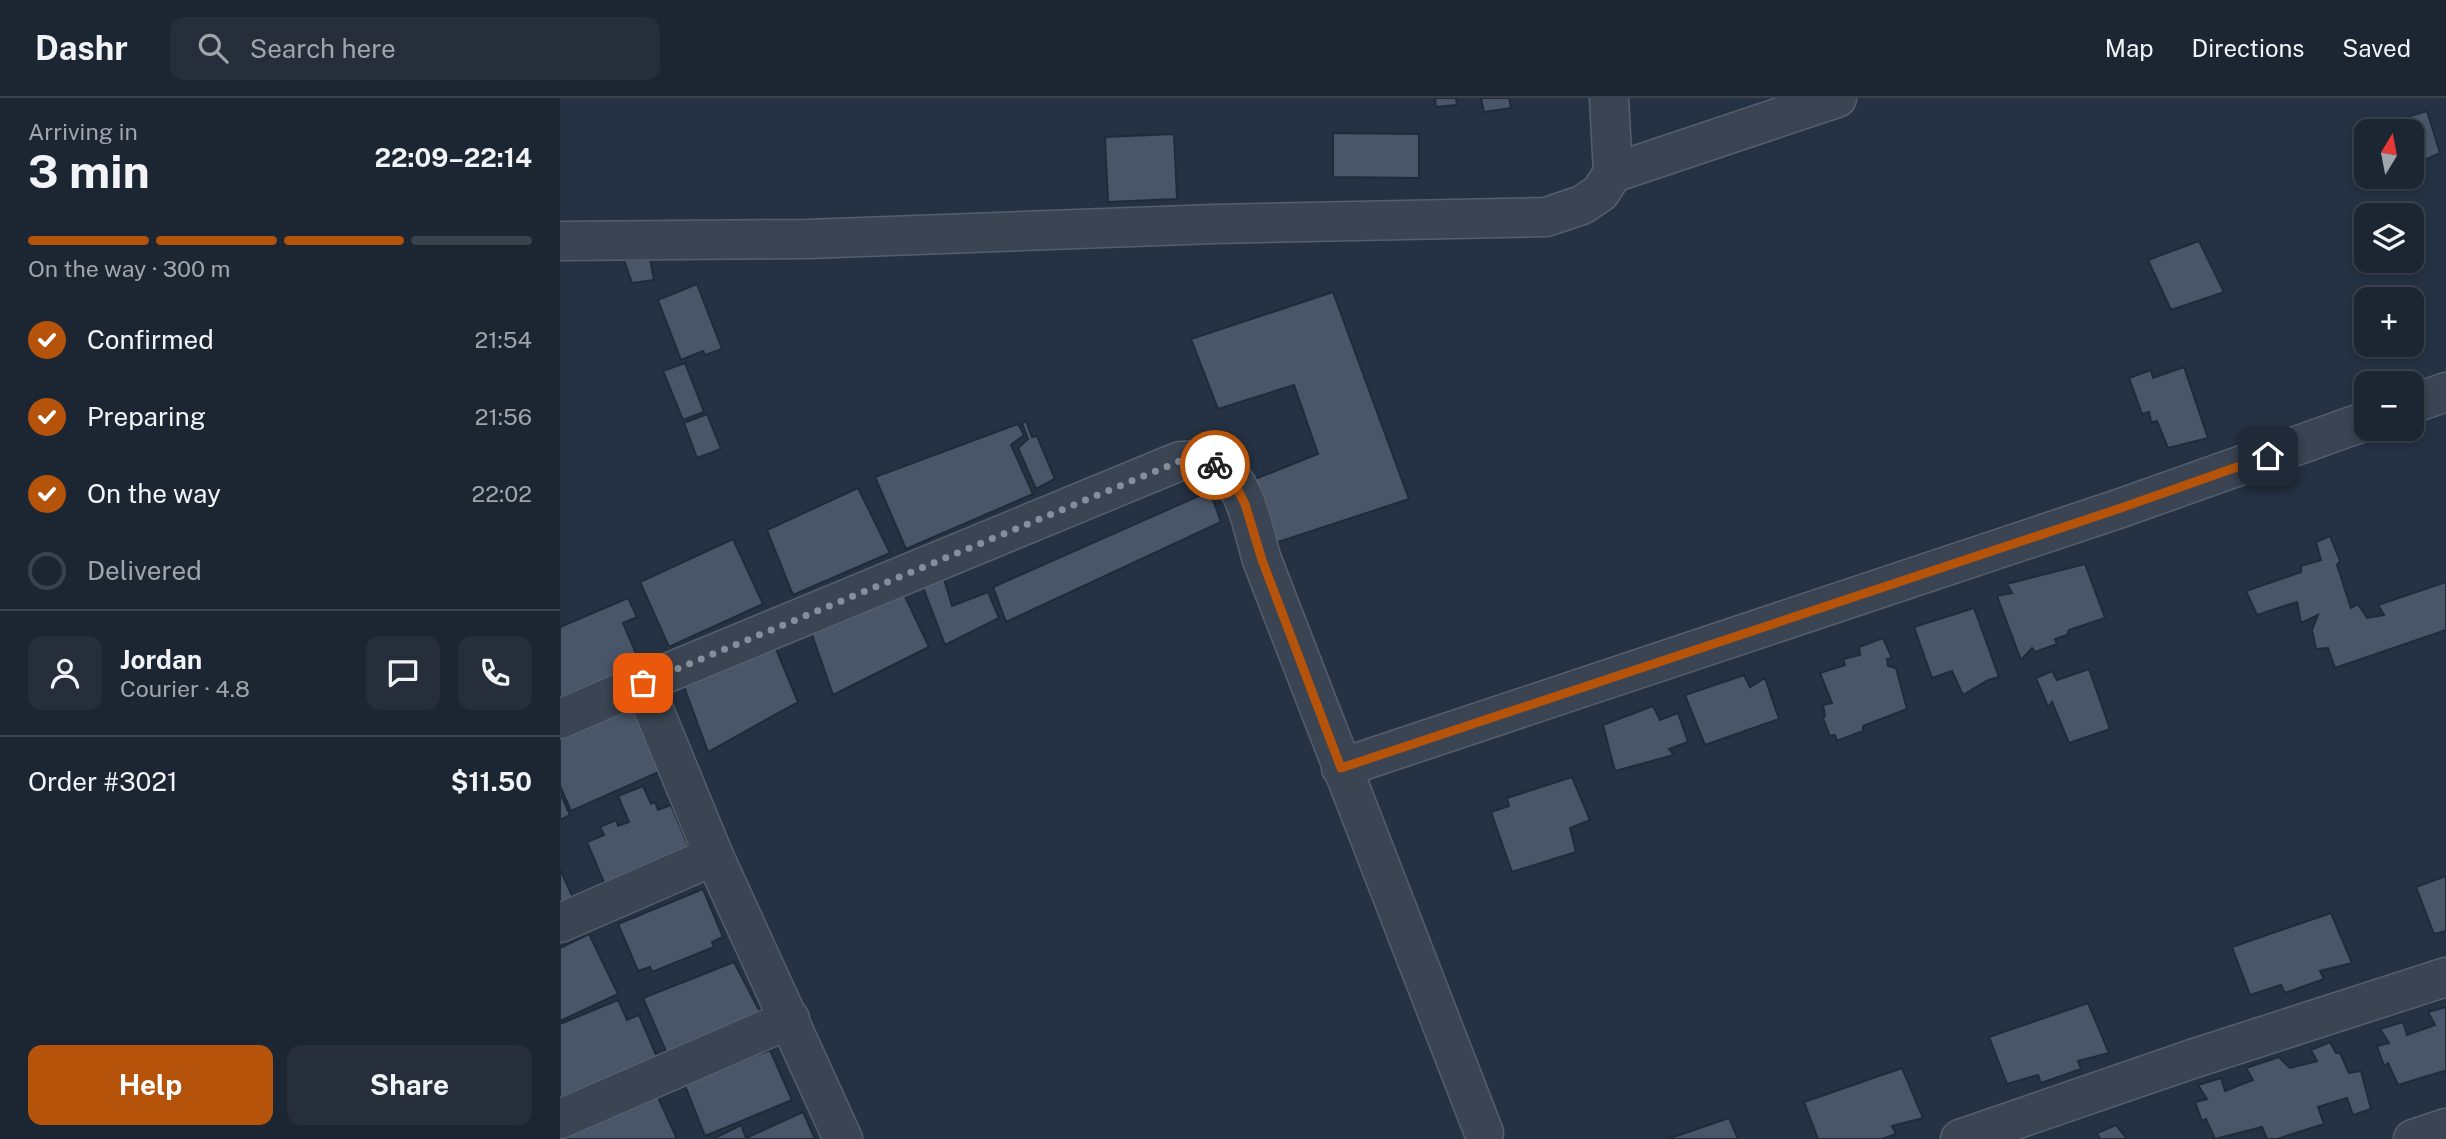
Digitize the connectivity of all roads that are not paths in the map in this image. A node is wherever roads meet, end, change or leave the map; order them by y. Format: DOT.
graph roads {
  1 [pos="1609,98"];
  2 [pos="1837,98"];
  3 [pos="1613,173"];
  4 [pos="560,241"];
  5 [pos="2446,392"];
  6 [pos="2424,400"];
  7 [pos="2354,425"];
  8 [pos="643,683"];
  9 [pos="560,719"];
  10 [pos="1341,768"];
  11 [pos="714,856"];
  12 [pos="560,923"];
  13 [pos="2446,977"];
  14 [pos="790,1019"];
  15 [pos="560,1119"];
  16 [pos="2446,1128"];
  17 [pos="1483,1133"];
  18 [pos="843,1139"];
  19 [pos="1960,1139"];
  20 [pos="2413,1139"];
  1 -- 3 [label="street"];
  2 -- 3 [label="street"];
  3 -- 4 [label="street"];
  5 -- 6 [label="street"];
  7 -- 10 [label="street"];
  8 -- 9 [label="street"];
  8 -- 10 [label="street"];
  8 -- 11 [label="street"];
  10 -- 17 [label="street"];
  11 -- 12 [label="street"];
  11 -- 14 [label="street"];
  13 -- 19 [label="street"];
  14 -- 15 [label="street"];
  14 -- 18 [label="street"];
  16 -- 20 [label="street"];
}
